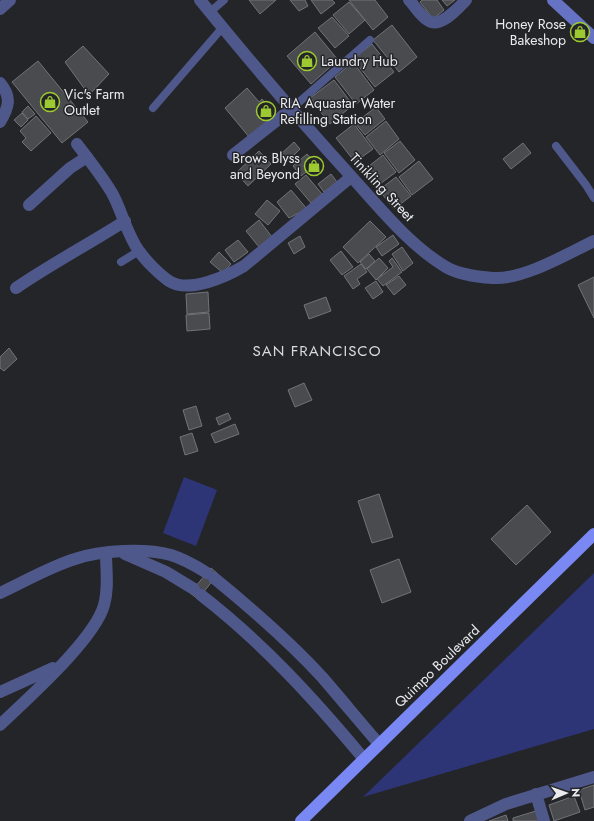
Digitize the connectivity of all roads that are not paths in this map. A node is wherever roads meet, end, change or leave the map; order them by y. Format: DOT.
graph roads {
  1 [pos="10,0"];
  2 [pos="200,0"];
  3 [pos="224,0"];
  4 [pos="409,0"];
  5 [pos="466,0"];
  6 [pos="553,0"];
  7 [pos="0,9"];
  8 [pos="210,12"];
  9 [pos="223,27"];
  10 [pos="594,38"];
  11 [pos="370,40"];
  12 [pos="0,83"];
  13 [pos="153,108"];
  14 [pos="290,110"];
  15 [pos="0,122"];
  16 [pos="77,144"];
  17 [pos="556,146"];
  18 [pos="233,155"];
  19 [pos="87,158"];
  20 [pos="351,177"];
  21 [pos="594,198"];
  22 [pos="29,205"];
  23 [pos="125,221"];
  24 [pos="594,241"];
  25 [pos="139,251"];
  26 [pos="121,262"];
  27 [pos="16,288"];
  28 [pos="594,534"];
  29 [pos="120,552"];
  30 [pos="106,553"];
  31 [pos="231,592"];
  32 [pos="0,593"];
  33 [pos="218,608"];
  34 [pos="60,665"];
  35 [pos="0,692"];
  36 [pos="0,725"];
  37 [pos="379,744"];
  38 [pos="364,759"];
  39 [pos="594,777"];
  40 [pos="536,794"];
  41 [pos="302,821"];
  42 [pos="470,821"];
  43 [pos="544,821"];
  1 -- 7 [label="street"];
  2 -- 8 [label="street, Tinikling Street"];
  3 -- 8 [label="lane"];
  4 -- 5 [label="street"];
  6 -- 10 [label="street"];
  8 -- 9 [label="street, Tinikling Street"];
  9 -- 13 [label="lane"];
  9 -- 14 [label="street, Tinikling Street"];
  11 -- 14 [label="lane"];
  12 -- 15 [label="street"];
  14 -- 18 [label="street"];
  14 -- 20 [label="street, Tinikling Street"];
  16 -- 19 [label="street"];
  17 -- 21 [label="lane"];
  19 -- 22 [label="street"];
  19 -- 23 [label="street"];
  20 -- 24 [label="street, Tinikling Street"];
  20 -- 25 [label="street"];
  23 -- 25 [label="street"];
  23 -- 27 [label="street"];
  25 -- 26 [label="lane"];
  28 -- 37 [label="main road, Quimpo Boulevard"];
  29 -- 30 [label="street"];
  29 -- 31 [label="street"];
  29 -- 33 [label="street"];
  30 -- 32 [label="street"];
  30 -- 34 [label="street"];
  31 -- 33 [label="street"];
  31 -- 37 [label="street"];
  33 -- 38 [label="street"];
  34 -- 35 [label="street"];
  34 -- 36 [label="street"];
  37 -- 38 [label="main road, Quimpo Boulevard"];
  38 -- 41 [label="main road, Quimpo Boulevard"];
  39 -- 40 [label="street"];
  40 -- 42 [label="street"];
  40 -- 43 [label="street"];
}
